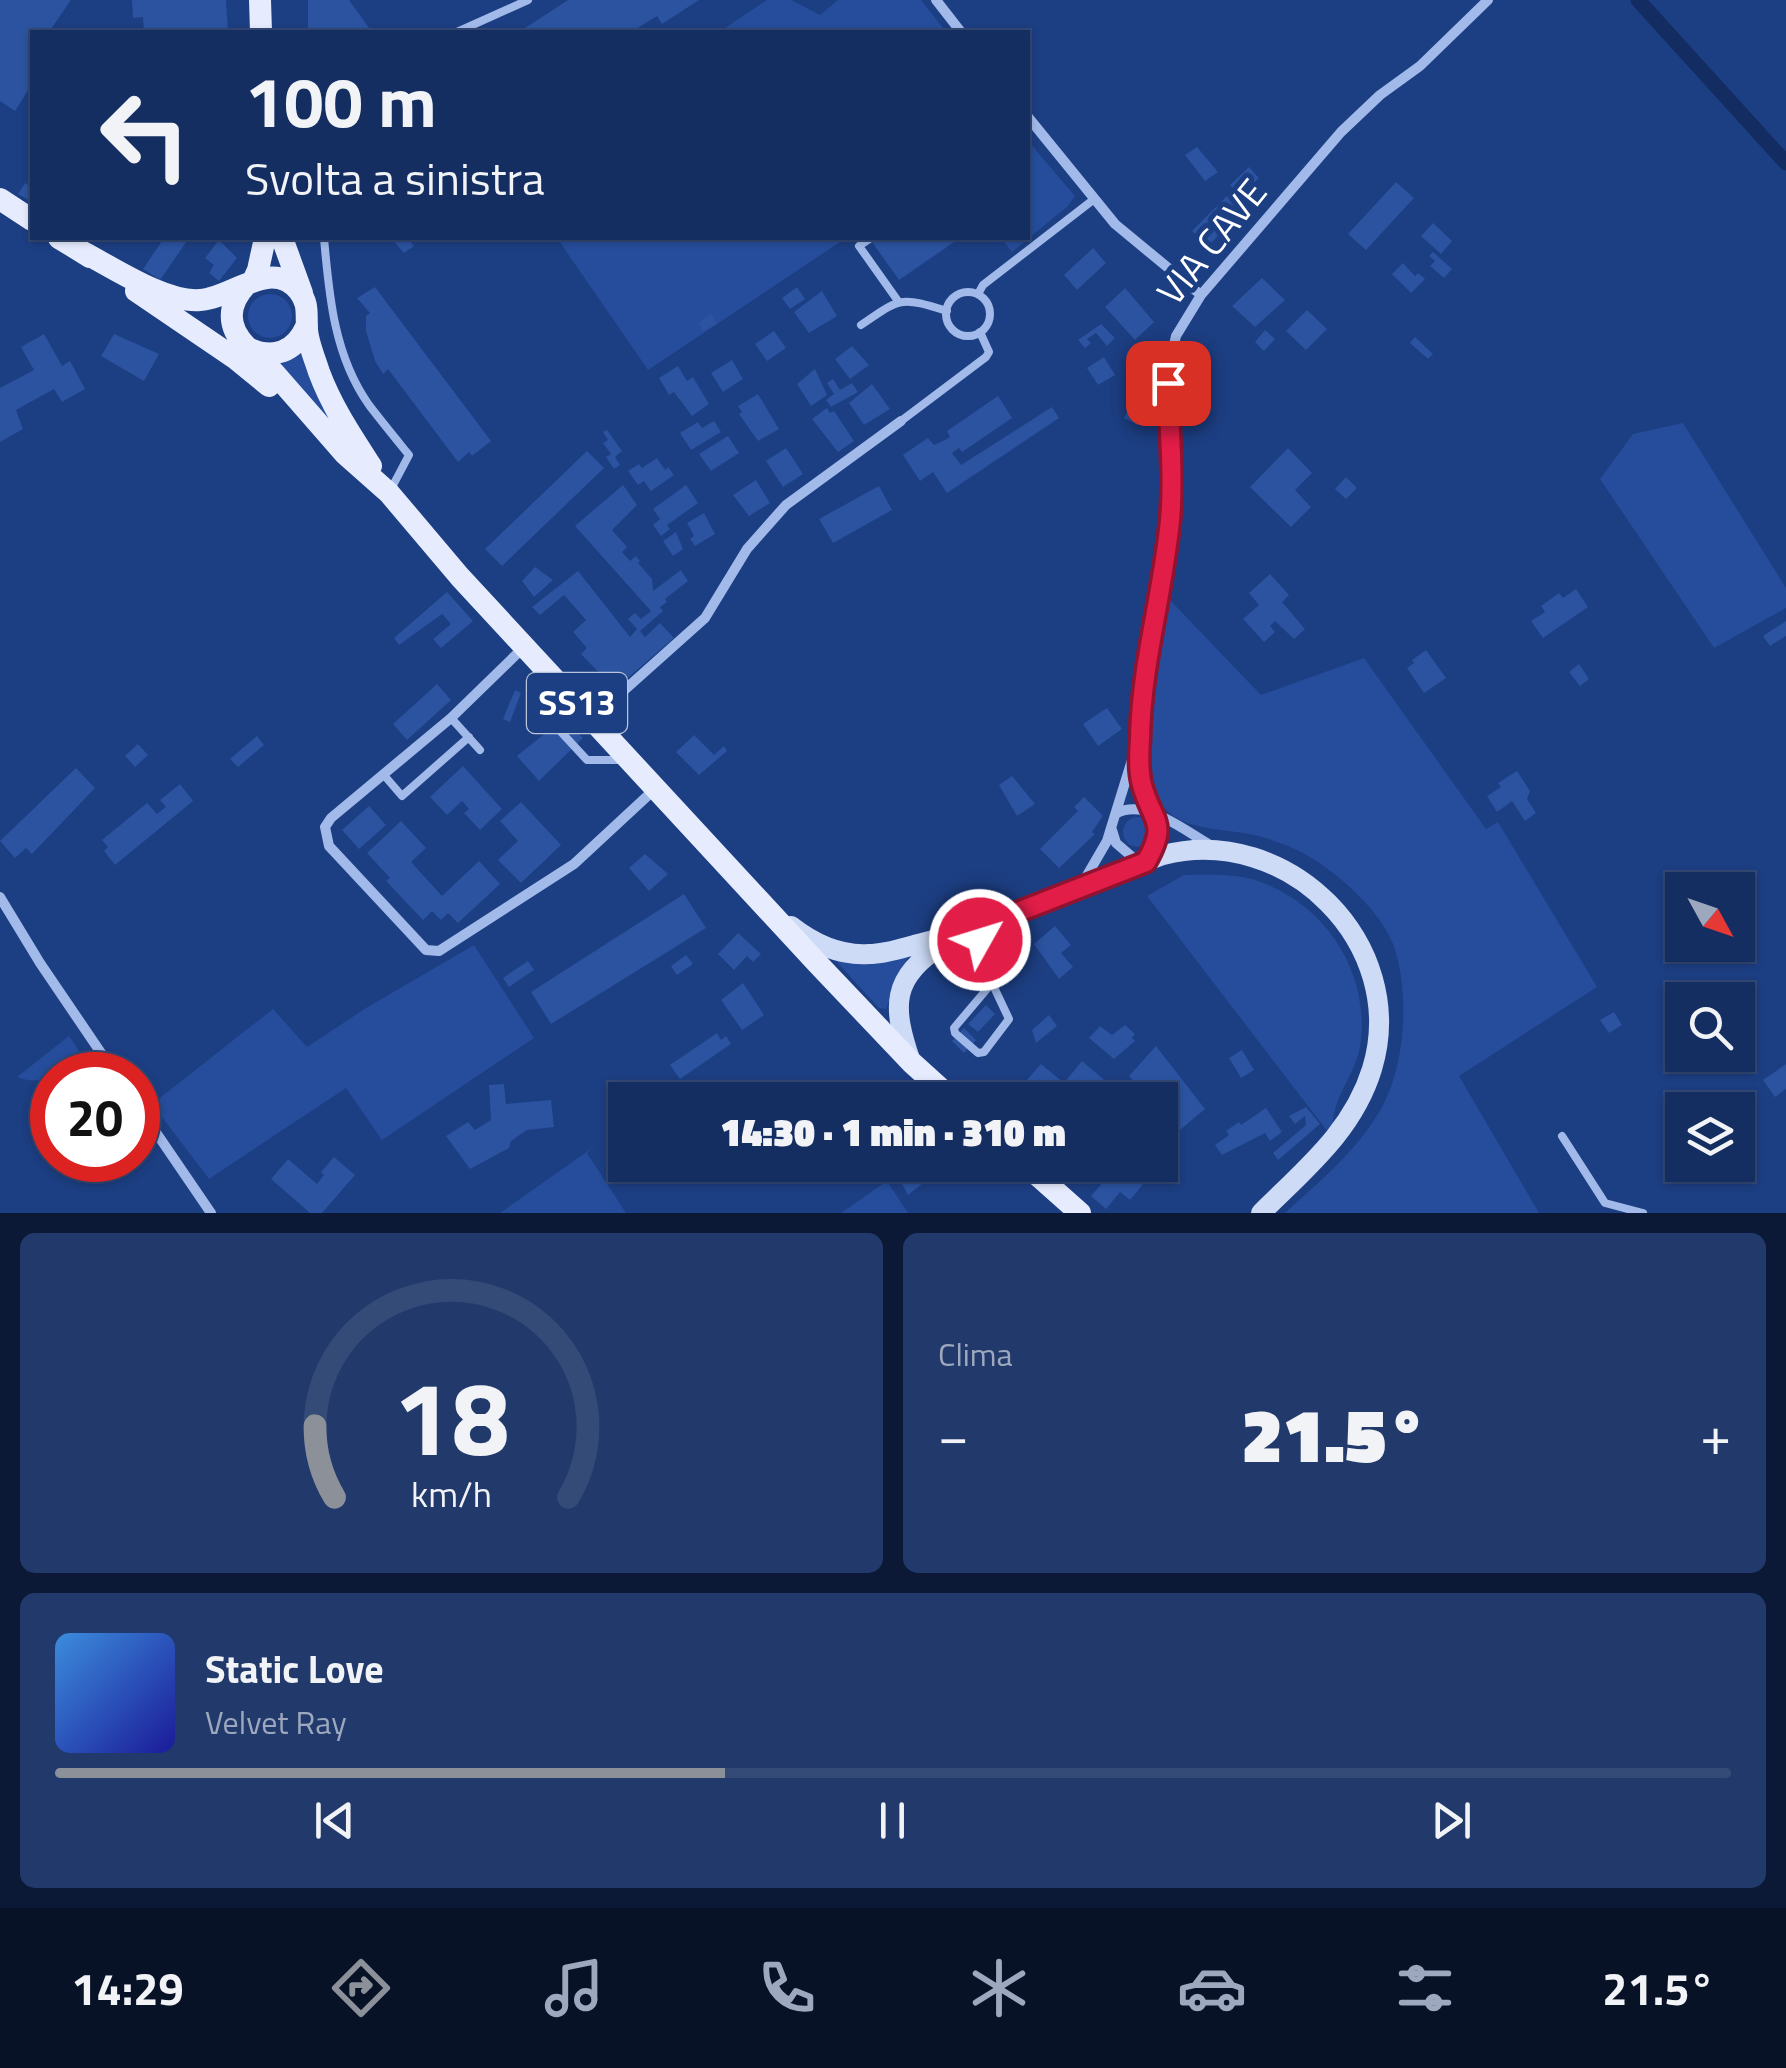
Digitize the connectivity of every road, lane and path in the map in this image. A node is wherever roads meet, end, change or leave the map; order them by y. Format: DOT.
graph roads {
  1 [pos="260,0"];
  2 [pos="528,0"];
  3 [pos="936,0"];
  4 [pos="1488,0"];
  5 [pos="262,30"];
  6 [pos="461,30"];
  7 [pos="959,30"];
  8 [pos="1030,120"];
  9 [pos="0,199"];
  10 [pos="1093,200"];
  11 [pos="30,219"];
  12 [pos="62,240"];
  13 [pos="264,240"];
  14 [pos="324,240"];
  15 [pos="868,240"];
  16 [pos="287,243"];
  17 [pos="80,252"];
  18 [pos="249,283"];
  19 [pos="978,294"];
  20 [pos="1201,295"];
  21 [pos="303,296"];
  22 [pos="898,300"];
  23 [pos="946,310"];
  24 [pos="861,326"];
  25 [pos="306,327"];
  26 [pos="980,332"];
  27 [pos="250,349"];
  28 [pos="901,421"];
  29 [pos="345,454"];
  30 [pos="388,494"];
  31 [pos="525,647"];
  32 [pos="543,667"];
  33 [pos="451,718"];
  34 [pos="592,719"];
  35 [pos="1140,734"];
  36 [pos="468,737"];
  37 [pos="480,750"];
  38 [pos="630,760"];
  39 [pos="383,774"];
  40 [pos="656,788"];
  41 [pos="1117,814"];
  42 [pos="1156,816"];
  43 [pos="1112,829"];
  44 [pos="1218,849"];
  45 [pos="1143,863"];
  46 [pos="1079,888"];
  47 [pos="0,897"];
  48 [pos="768,908"];
  49 [pos="970,930"];
  50 [pos="992,983"];
  51 [pos="101,1052"];
  52 [pos="912,1062"];
  53 [pos="933,1082"];
  54 [pos="1562,1136"];
  55 [pos="160,1138"];
  56 [pos="1045,1182"];
  57 [pos="1078,1211"];
  58 [pos="211,1213"];
  59 [pos="1260,1213"];
  60 [pos="1643,1213"];
  1 -- 5 [label="main road"];
  2 -- 6 [label="lane"];
  3 -- 7 [label="street"];
  4 -- 20 [label="street, VIA CAVE"];
  8 -- 10 [label="street"];
  9 -- 11 [label="main road"];
  10 -- 19 [label="lane"];
  10 -- 20 [label="street"];
  12 -- 17 [label="main road"];
  13 -- 18 [label="main road"];
  14 -- 30 [label="lane"];
  15 -- 22 [label="lane"];
  16 -- 21 [label="main road"];
  17 -- 18 [label="main road"];
  17 -- 27 [label="main road"];
  17 -- 29 [label="main road"];
  18 -- 21 [label="main road"];
  18 -- 27 [label="main road"];
  19 -- 23 [label="lane"];
  19 -- 26 [label="lane"];
  20 -- 35 [label="street, VIA CAVE"];
  21 -- 25 [label="main road"];
  22 -- 23 [label="lane"];
  22 -- 24 [label="lane"];
  23 -- 26 [label="lane"];
  25 -- 27 [label="main road"];
  25 -- 30 [label="main road"];
  26 -- 28 [label="lane"];
  27 -- 29 [label="main road"];
  28 -- 34 [label="street"];
  29 -- 30 [label="main road"];
  30 -- 31 [label="main road, SS13"];
  31 -- 32 [label="main road, SS13"];
  31 -- 33 [label="street"];
  32 -- 34 [label="main road, SS13"];
  32 -- 38 [label="lane"];
  33 -- 36 [label="lane"];
  33 -- 39 [label="street"];
  34 -- 38 [label="main road, SS13"];
  35 -- 41 [label="street, VIA CAVE"];
  35 -- 42 [label="street"];
  36 -- 37 [label="lane"];
  36 -- 39 [label="lane"];
  38 -- 40 [label="main road, SS13"];
  39 -- 40 [label="street"];
  40 -- 48 [label="main road, SS13"];
  41 -- 42 [label="street"];
  41 -- 43 [label="street, VIA CAVE"];
  42 -- 44 [label="street"];
  42 -- 45 [label="street"];
  43 -- 45 [label="street"];
  43 -- 46 [label="street, VIA CAVE"];
  44 -- 45 [label="main road"];
  44 -- 59 [label="main road"];
  45 -- 46 [label="main road"];
  46 -- 49 [label="main road"];
  47 -- 51 [label="street"];
  48 -- 49 [label="main road"];
  48 -- 52 [label="main road, SS13"];
  49 -- 50 [label="lane"];
  49 -- 52 [label="main road"];
  50 -- 50 [label="lane"];
  52 -- 53 [label="main road, SS13"];
  54 -- 60 [label="lane"];
  55 -- 58 [label="street"];
  56 -- 57 [label="main road"];
}
